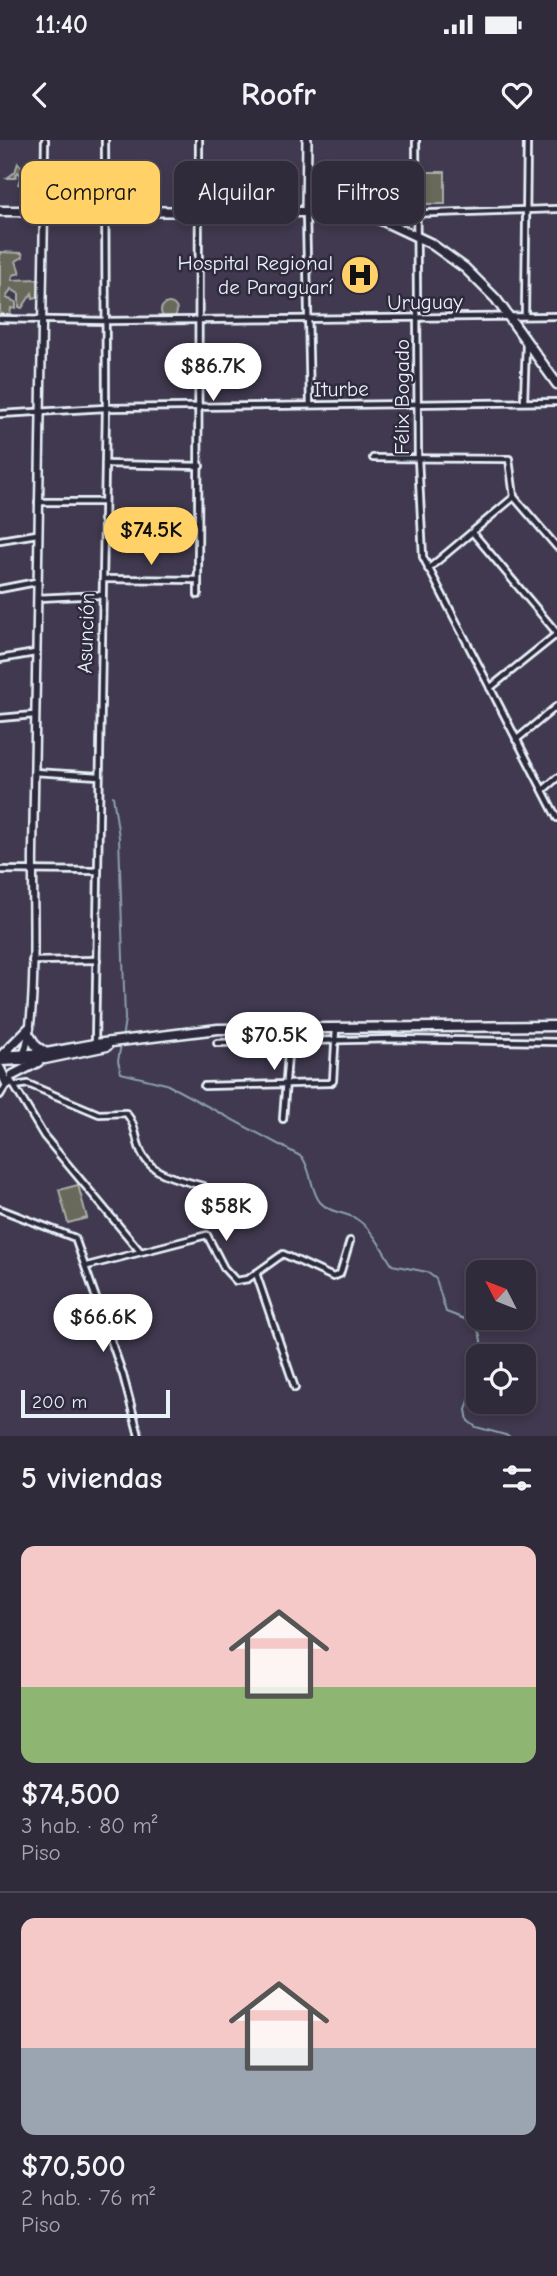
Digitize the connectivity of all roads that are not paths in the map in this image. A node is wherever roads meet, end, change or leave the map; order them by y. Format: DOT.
graph roads {
  1 [pos="45,140"];
  2 [pos="106,140"];
  3 [pos="199,140"];
  4 [pos="307,140"];
  5 [pos="416,140"];
  6 [pos="527,140"];
  7 [pos="45,161"];
  8 [pos="106,161"];
  9 [pos="199,161"];
  10 [pos="416,161"];
  11 [pos="557,209"];
  12 [pos="528,210"];
  13 [pos="0,211"];
  14 [pos="21,211"];
  15 [pos="298,212"];
  16 [pos="306,212"];
  17 [pos="312,212"];
  18 [pos="424,212"];
  19 [pos="44,224"];
  20 [pos="106,224"];
  21 [pos="198,224"];
  22 [pos="385,224"];
  23 [pos="415,224"];
  24 [pos="415,235"];
  25 [pos="525,315"];
  26 [pos="509,316"];
  27 [pos="557,316"];
  28 [pos="418,318"];
  29 [pos="0,319"];
  30 [pos="43,319"];
  31 [pos="200,319"];
  32 [pos="310,320"];
  33 [pos="106,321"];
  34 [pos="526,339"];
  35 [pos="557,384"];
  36 [pos="524,401"];
  37 [pos="418,402"];
  38 [pos="557,402"];
  39 [pos="310,405"];
  40 [pos="201,406"];
  41 [pos="106,408"];
  42 [pos="40,409"];
  43 [pos="0,414"];
  44 [pos="373,458"];
  45 [pos="418,458"];
  46 [pos="105,464"];
  47 [pos="200,466"];
  48 [pos="514,497"];
  49 [pos="38,502"];
  50 [pos="104,502"];
  51 [pos="103,520"];
  52 [pos="198,523"];
  53 [pos="473,533"];
  54 [pos="37,534"];
  55 [pos="0,540"];
  56 [pos="557,547"];
  57 [pos="428,569"];
  58 [pos="103,579"];
  59 [pos="198,580"];
  60 [pos="36,582"];
  61 [pos="0,589"];
  62 [pos="101,595"];
  63 [pos="198,595"];
  64 [pos="36,598"];
  65 [pos="557,633"];
  66 [pos="35,653"];
  67 [pos="0,659"];
  68 [pos="490,688"];
  69 [pos="557,706"];
  70 [pos="33,715"];
  71 [pos="0,718"];
  72 [pos="516,740"];
  73 [pos="34,772"];
  74 [pos="99,776"];
  75 [pos="557,778"];
  76 [pos="542,790"];
  77 [pos="557,818"];
  78 [pos="0,870"];
  79 [pos="33,871"];
  80 [pos="98,871"];
  81 [pos="97,960"];
  82 [pos="32,961"];
  83 [pos="557,1026"];
  84 [pos="290,1027"];
  85 [pos="336,1027"];
  86 [pos="234,1029"];
  87 [pos="29,1032"];
  88 [pos="335,1039"];
  89 [pos="289,1040"];
  90 [pos="234,1042"];
  91 [pos="557,1042"];
  92 [pos="217,1043"];
  93 [pos="95,1044"];
  94 [pos="110,1044"];
  95 [pos="46,1056"];
  96 [pos="1,1057"];
  97 [pos="23,1057"];
  98 [pos="0,1069"];
  99 [pos="11,1081"];
  100 [pos="286,1082"];
  101 [pos="204,1086"];
  102 [pos="0,1095"];
  103 [pos="283,1119"];
  104 [pos="203,1186"];
  105 [pos="0,1209"];
  106 [pos="350,1241"];
  107 [pos="139,1250"];
  108 [pos="87,1266"];
  109 [pos="256,1273"];
  110 [pos="296,1388"];
  111 [pos="139,1436"];
  1 -- 7 [label="street"];
  2 -- 8 [label="street, Asunción"];
  3 -- 9 [label="street"];
  4 -- 16 [label="main road"];
  5 -- 10 [label="street, Félix Bogado"];
  6 -- 12 [label="street"];
  11 -- 12 [label="street"];
  12 -- 18 [label="street"];
  12 -- 25 [label="street"];
  13 -- 14 [label="highway"];
  15 -- 16 [label="highway"];
  16 -- 17 [label="highway"];
  16 -- 32 [label="street"];
  19 -- 30 [label="street"];
  20 -- 33 [label="street, Asunción"];
  21 -- 31 [label="street"];
  22 -- 24 [label="highway"];
  23 -- 24 [label="street, Félix Bogado"];
  24 -- 26 [label="highway"];
  24 -- 28 [label="street, Félix Bogado"];
  25 -- 26 [label="street, Uruguay"];
  25 -- 27 [label="street, Uruguay"];
  26 -- 28 [label="street, Uruguay"];
  26 -- 34 [label="highway"];
  28 -- 32 [label="street, Uruguay"];
  28 -- 37 [label="street, Félix Bogado"];
  29 -- 30 [label="street, Uruguay"];
  30 -- 33 [label="street, Uruguay"];
  30 -- 42 [label="street"];
  31 -- 32 [label="street, Uruguay"];
  31 -- 33 [label="street, Uruguay"];
  31 -- 40 [label="street"];
  32 -- 39 [label="street"];
  33 -- 41 [label="street, Asunción"];
  34 -- 35 [label="highway"];
  34 -- 36 [label="street"];
  36 -- 37 [label="street, Iturbe"];
  36 -- 38 [label="street, Iturbe"];
  37 -- 39 [label="street, Iturbe"];
  37 -- 45 [label="street, Félix Bogado"];
  39 -- 40 [label="street, Iturbe"];
  40 -- 41 [label="street, Iturbe"];
  40 -- 47 [label="street"];
  41 -- 42 [label="street, Iturbe"];
  41 -- 46 [label="street, Asunción"];
  42 -- 43 [label="street, Iturbe"];
  42 -- 49 [label="street"];
  44 -- 45 [label="street"];
  45 -- 48 [label="street"];
  45 -- 57 [label="street, Félix Bogado"];
  46 -- 47 [label="street"];
  46 -- 50 [label="street, Asunción"];
  47 -- 52 [label="street"];
  48 -- 53 [label="street"];
  48 -- 56 [label="street"];
  49 -- 50 [label="street"];
  49 -- 54 [label="street"];
  50 -- 51 [label="street, Asunción"];
  51 -- 52 [label="street"];
  51 -- 58 [label="street, Asunción"];
  52 -- 59 [label="street"];
  53 -- 57 [label="street"];
  53 -- 65 [label="street"];
  54 -- 55 [label="street"];
  54 -- 60 [label="street"];
  57 -- 68 [label="street, Félix Bogado"];
  58 -- 59 [label="street"];
  58 -- 62 [label="street, Asunción"];
  59 -- 63 [label="street"];
  60 -- 61 [label="street"];
  60 -- 64 [label="street"];
  62 -- 64 [label="street"];
  62 -- 74 [label="street, Asunción"];
  64 -- 66 [label="street"];
  65 -- 68 [label="street"];
  66 -- 67 [label="street"];
  66 -- 70 [label="street"];
  68 -- 72 [label="street, Félix Bogado"];
  69 -- 72 [label="street"];
  70 -- 71 [label="street"];
  70 -- 73 [label="street"];
  72 -- 76 [label="street, Félix Bogado"];
  73 -- 74 [label="street"];
  73 -- 79 [label="street"];
  74 -- 80 [label="street, Asunción"];
  75 -- 76 [label="street"];
  76 -- 77 [label="street, Félix Bogado"];
  78 -- 79 [label="street"];
  79 -- 80 [label="street"];
  79 -- 82 [label="street"];
  80 -- 81 [label="street, Asunción"];
  81 -- 82 [label="street"];
  81 -- 93 [label="street, Asunción"];
  82 -- 87 [label="street"];
  83 -- 85 [label="highway"];
  84 -- 85 [label="highway"];
  84 -- 86 [label="highway"];
  84 -- 89 [label="street"];
  85 -- 88 [label="street"];
  86 -- 90 [label="street"];
  86 -- 94 [label="highway"];
  87 -- 95 [label="highway"];
  87 -- 96 [label="highway"];
  87 -- 97 [label="street"];
  88 -- 89 [label="street"];
  88 -- 91 [label="street"];
  88 -- 100 [label="street"];
  89 -- 90 [label="street"];
  89 -- 100 [label="street"];
  90 -- 92 [label="street"];
  93 -- 94 [label="highway"];
  93 -- 95 [label="highway"];
  94 -- 95 [label="highway"];
  95 -- 97 [label="highway"];
  95 -- 99 [label="highway"];
  96 -- 97 [label="highway"];
  97 -- 99 [label="street"];
  98 -- 99 [label="highway"];
  99 -- 102 [label="street"];
  99 -- 104 [label="street"];
  99 -- 107 [label="street"];
  100 -- 101 [label="street"];
  100 -- 103 [label="street"];
  105 -- 108 [label="street"];
  106 -- 109 [label="street"];
  107 -- 108 [label="street"];
  107 -- 109 [label="street"];
  108 -- 111 [label="street"];
  109 -- 110 [label="street"];
}
